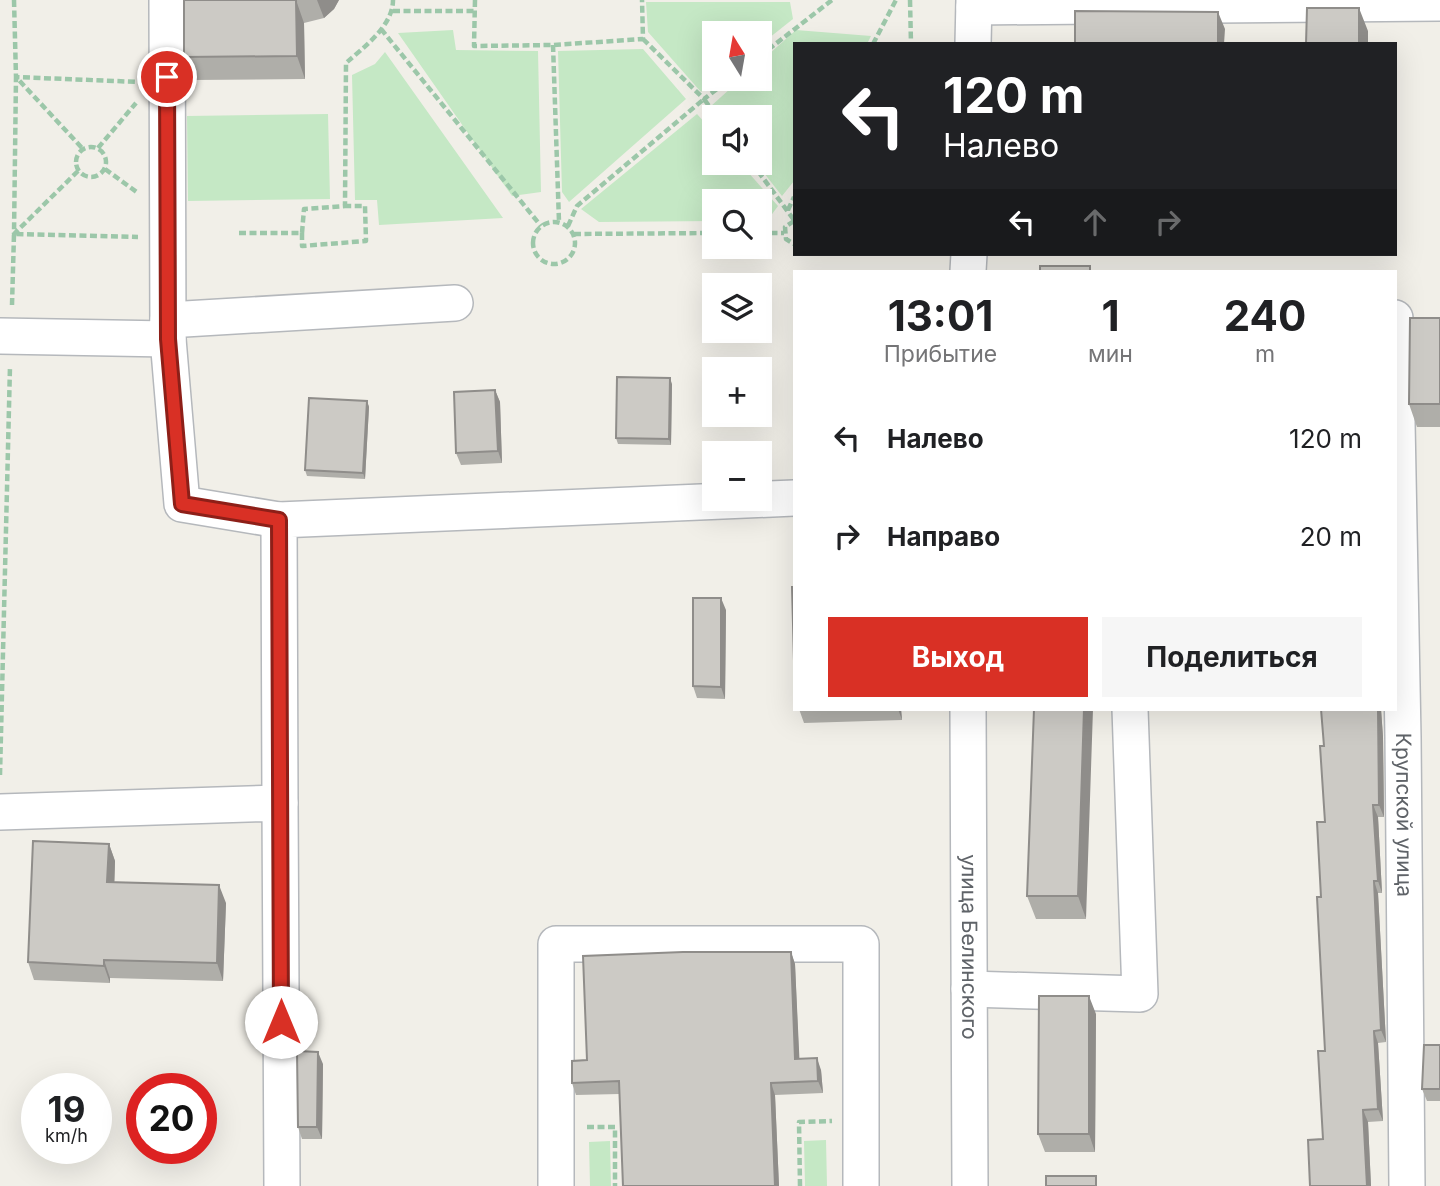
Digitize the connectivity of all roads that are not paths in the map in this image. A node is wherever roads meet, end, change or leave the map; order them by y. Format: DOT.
graph roads {
  1 [pos="167,0"];
  2 [pos="1440,3"];
  3 [pos="974,4"];
  4 [pos="973,42"];
  5 [pos="456,303"];
  6 [pos="168,330"];
  7 [pos="5,337"];
  8 [pos="1397,419"];
  9 [pos="793,498"];
  10 [pos="279,520"];
  11 [pos="968,711"];
  12 [pos="1130,711"];
  13 [pos="280,803"];
  14 [pos="0,813"];
  15 [pos="969,989"];
  16 [pos="282,1186"];
  17 [pos="556,1186"];
  18 [pos="861,1186"];
  19 [pos="970,1186"];
  20 [pos="1407,1186"];
  1 -- 6 [label="street"];
  2 -- 3 [label="street"];
  3 -- 4 [label="street"];
  5 -- 6 [label="street"];
  6 -- 7 [label="street"];
  6 -- 10 [label="street"];
  8 -- 20 [label="street, Крупской улица"];
  9 -- 10 [label="street"];
  10 -- 13 [label="street"];
  11 -- 15 [label="street, улица Белинского"];
  12 -- 15 [label="street"];
  13 -- 14 [label="street"];
  13 -- 16 [label="street"];
  15 -- 19 [label="street, улица Белинского"];
  17 -- 18 [label="street"];
}
